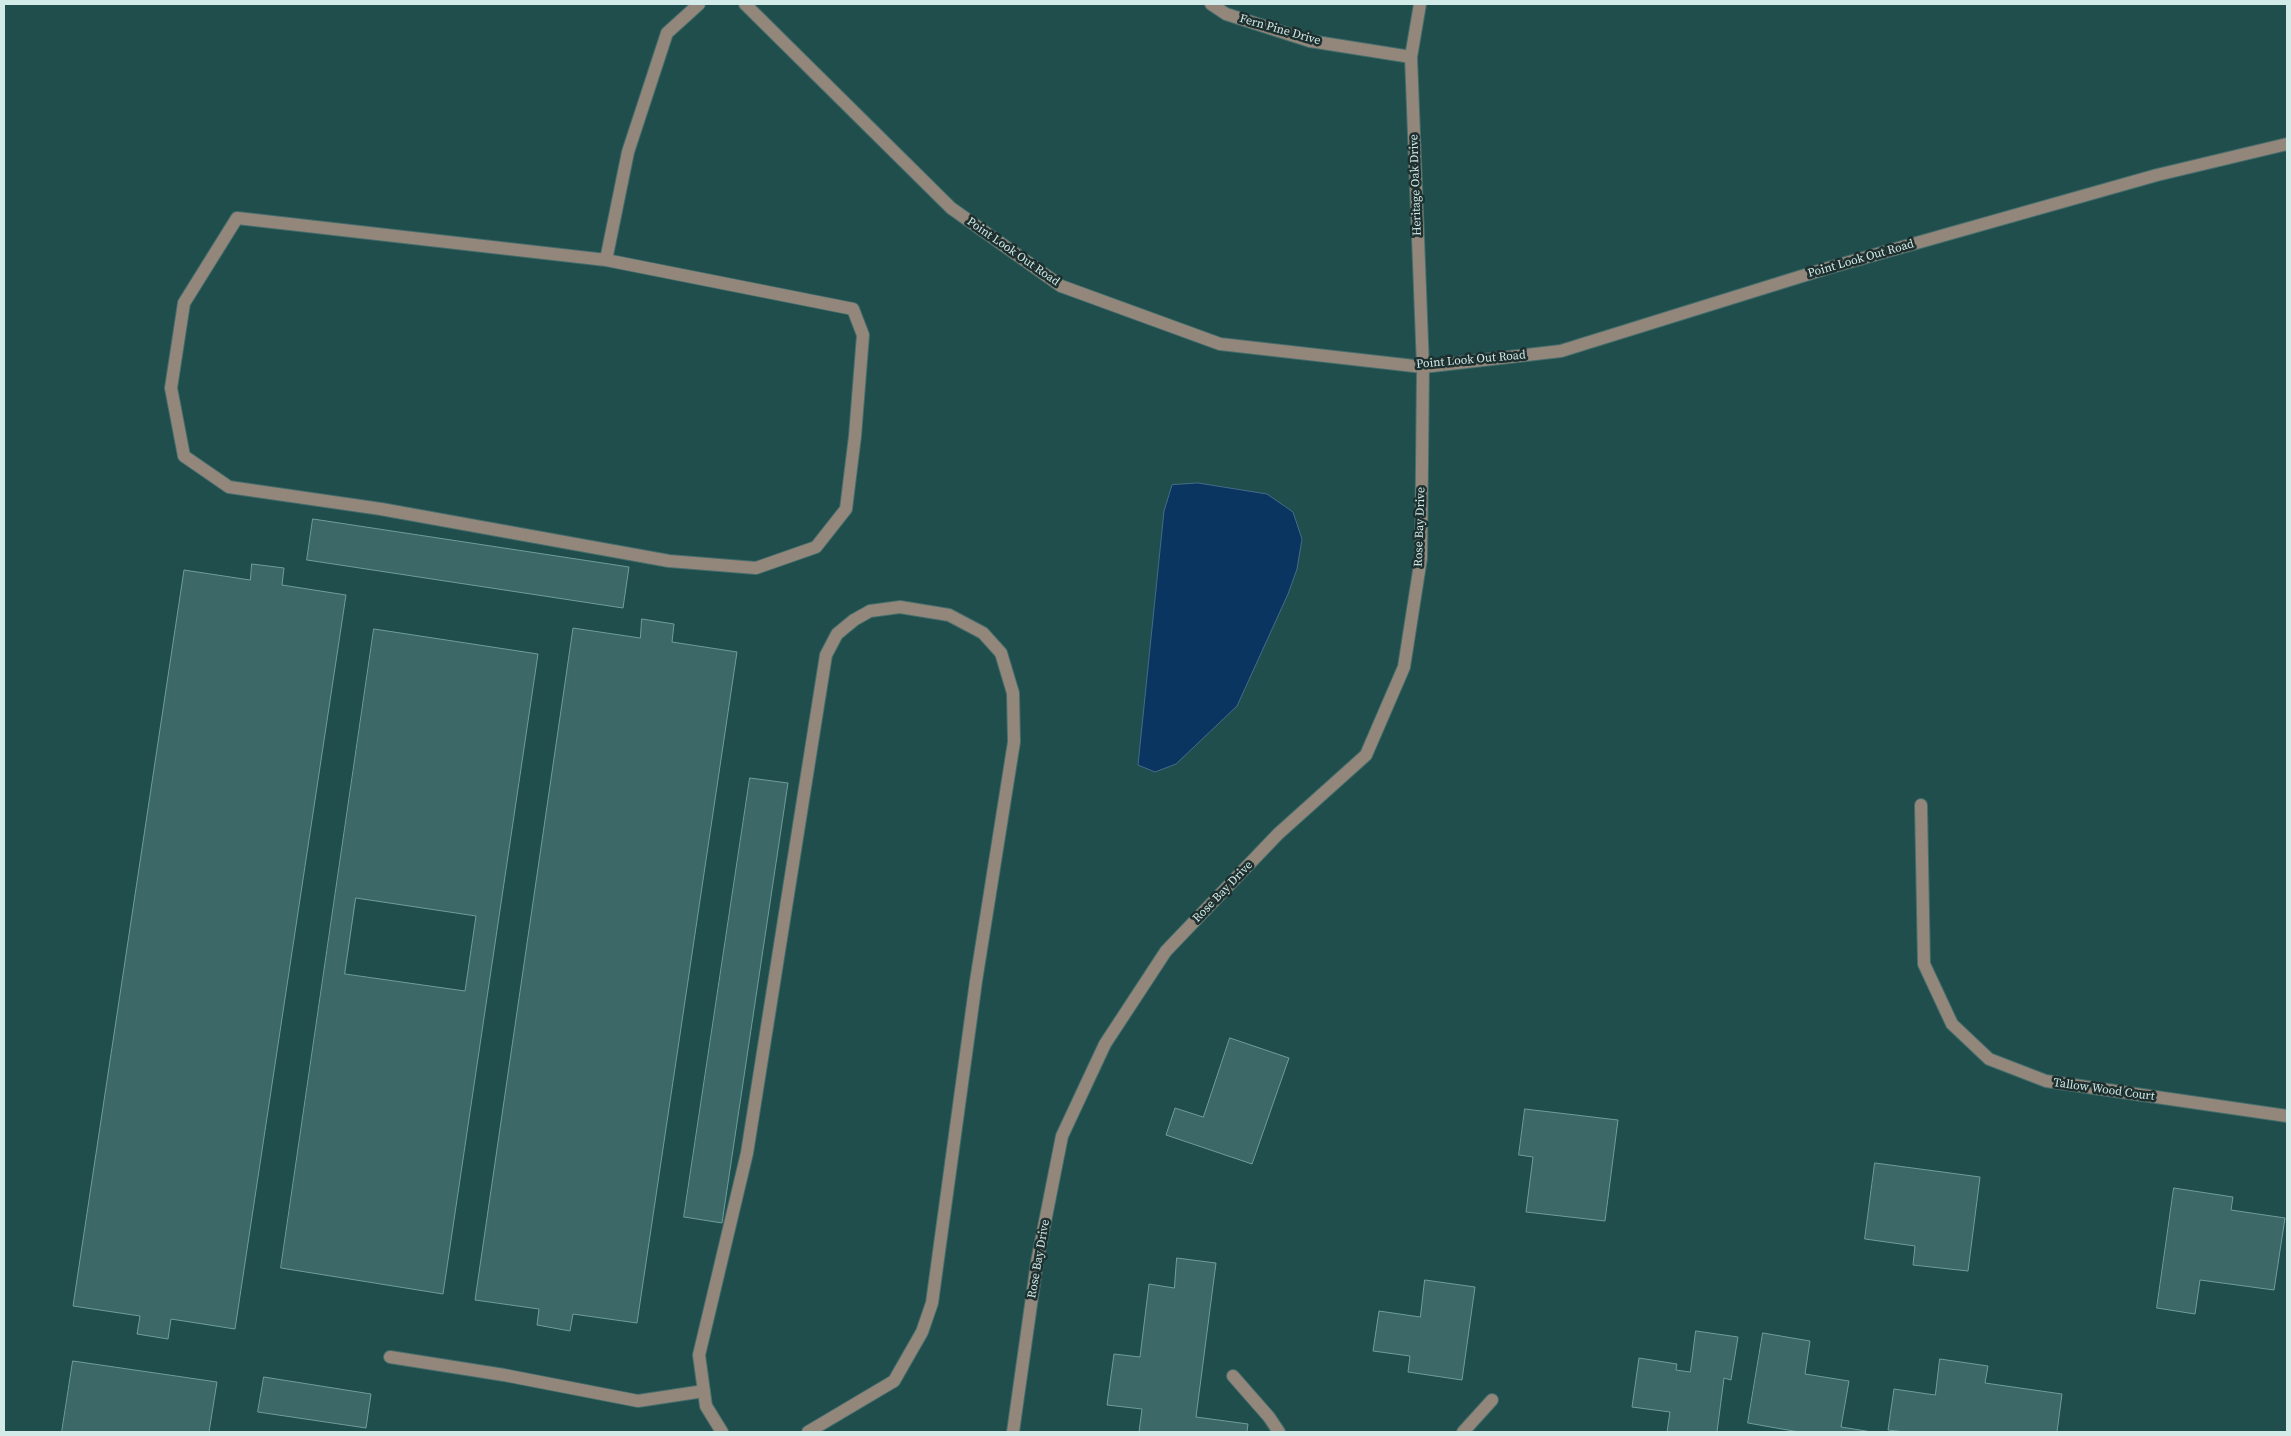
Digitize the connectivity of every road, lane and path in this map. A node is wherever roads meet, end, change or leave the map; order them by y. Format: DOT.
graph roads {
  1 [pos="699,4"];
  2 [pos="745,4"];
  3 [pos="1211,4"];
  4 [pos="1420,4"];
  5 [pos="1411,57"];
  6 [pos="2287,144"];
  7 [pos="606,260"];
  8 [pos="1423,367"];
  9 [pos="1921,805"];
  10 [pos="2287,1116"];
  11 [pos="390,1357"];
  12 [pos="1233,1376"];
  13 [pos="704,1391"];
  14 [pos="1492,1400"];
  15 [pos="722,1432"];
  16 [pos="808,1432"];
  17 [pos="1013,1432"];
  18 [pos="1279,1432"];
  19 [pos="1463,1432"];
  1 -- 7 [label="street"];
  2 -- 8 [label="street, Point Look Out Road"];
  3 -- 5 [label="street, Fern Pine Drive"];
  4 -- 5 [label="street, Heritage Oak Drive"];
  5 -- 8 [label="street, Heritage Oak Drive"];
  6 -- 8 [label="street, Point Look Out Road"];
  7 -- 7 [label="street"];
  8 -- 17 [label="street, Rose Bay Drive"];
  9 -- 10 [label="street, Tallow Wood Court"];
  11 -- 13 [label="street"];
  12 -- 18 [label="street"];
  13 -- 15 [label="street"];
  13 -- 16 [label="street"];
  14 -- 19 [label="street"];
}
